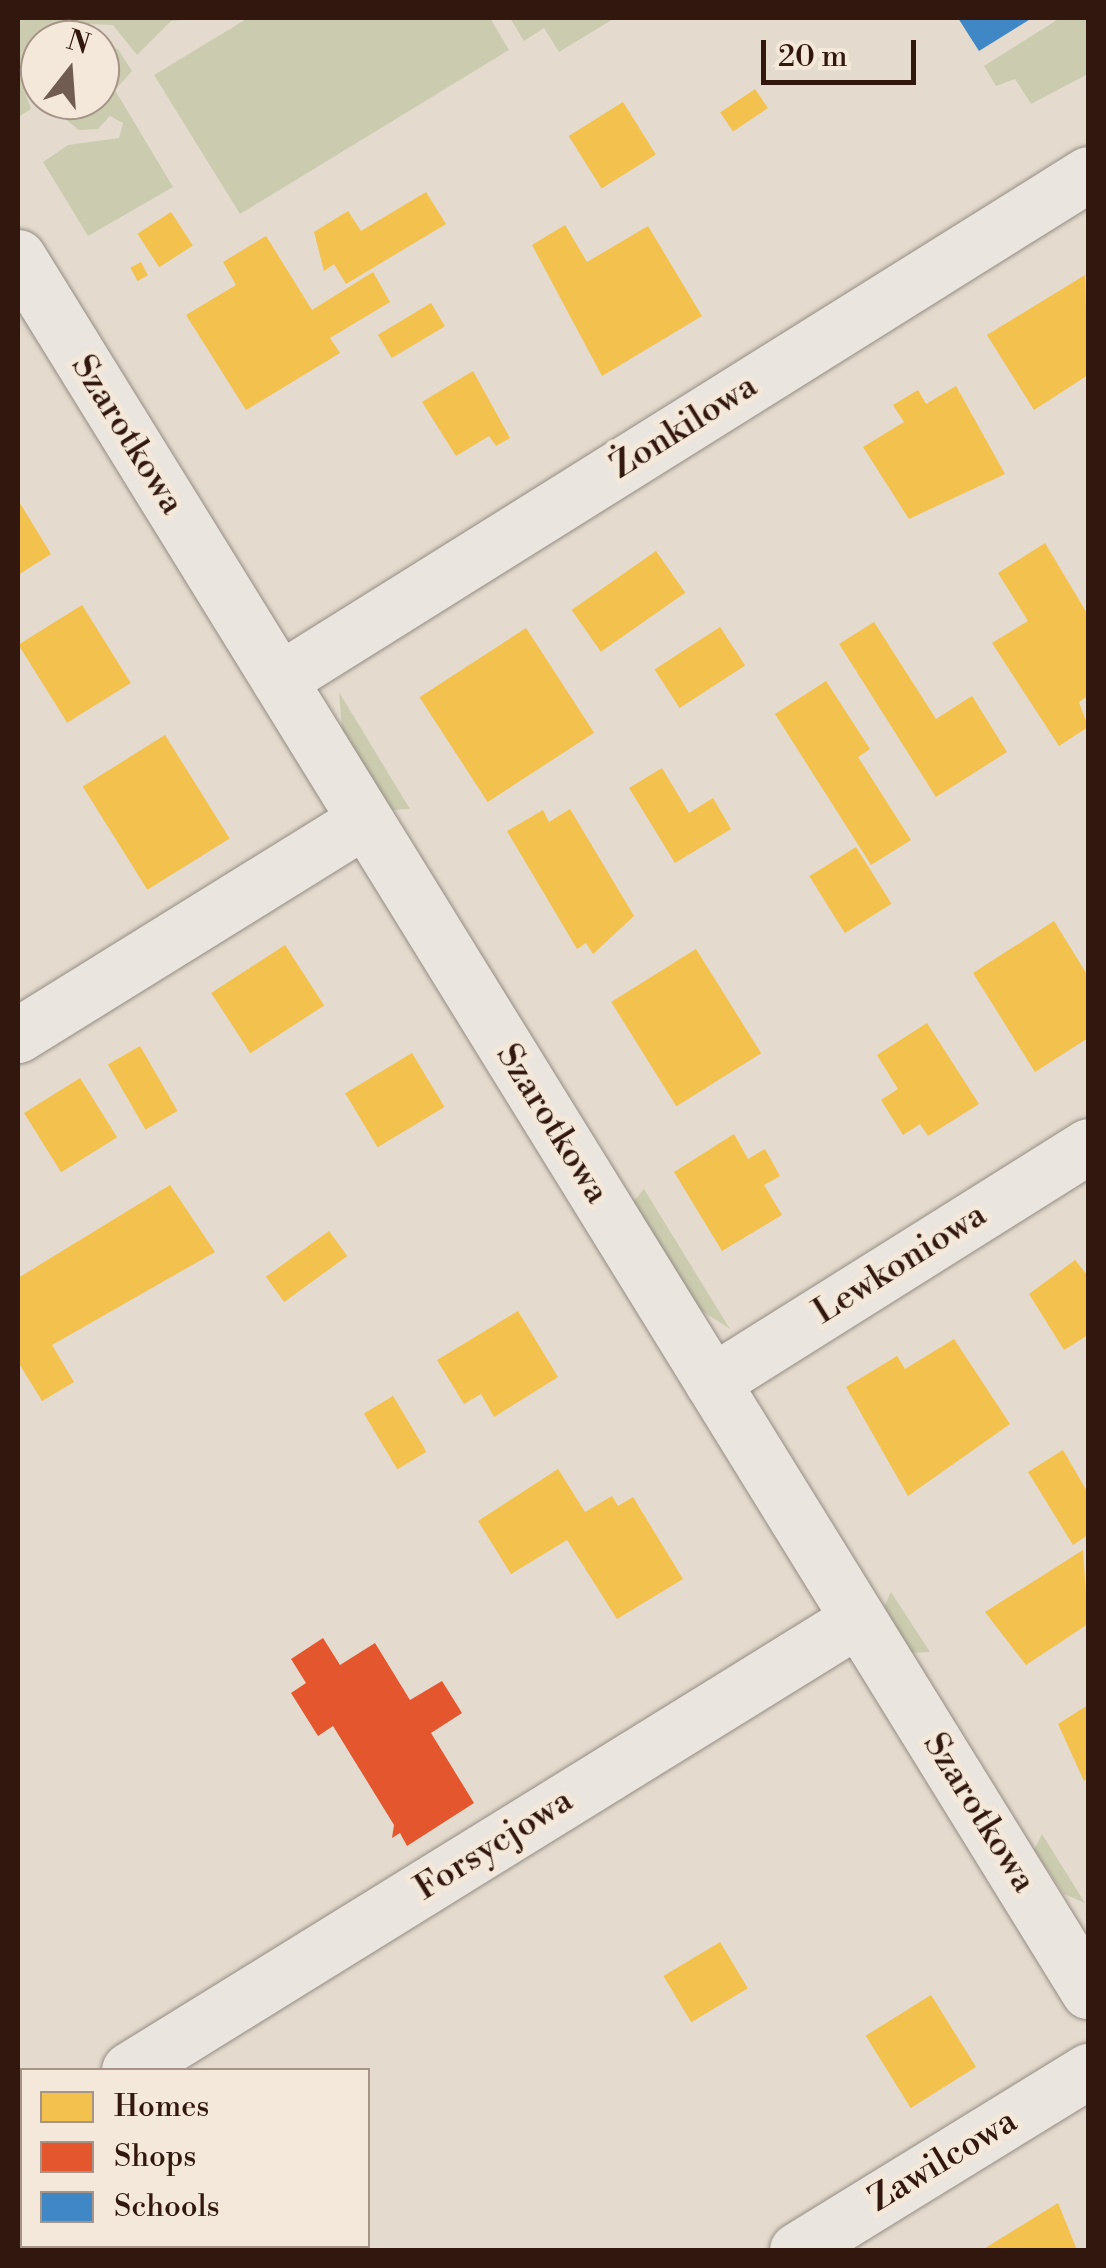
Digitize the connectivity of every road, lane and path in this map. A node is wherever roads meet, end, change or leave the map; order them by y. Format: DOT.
graph roads {
  1 [pos="1088,174"];
  2 [pos="18,257"];
  3 [pos="279,680"];
  4 [pos="365,820"];
  5 [pos="18,1035"];
  6 [pos="1088,1146"];
  7 [pos="712,1382"];
  8 [pos="858,1619"];
  9 [pos="1081,1964"];
  10 [pos="132,2068"];
  11 [pos="1088,2072"];
  12 [pos="796,2250"];
  1 -- 3 [label="street, Żonkilowa"];
  2 -- 3 [label="street, Szarotkowa"];
  3 -- 4 [label="street, Szarotkowa"];
  4 -- 5 [label="street"];
  4 -- 7 [label="street, Szarotkowa"];
  6 -- 7 [label="street, Lewkoniowa"];
  7 -- 8 [label="street, Szarotkowa"];
  8 -- 9 [label="street, Szarotkowa"];
  8 -- 10 [label="street, Forsycjowa"];
  11 -- 12 [label="street, Zawilcowa"];
}
